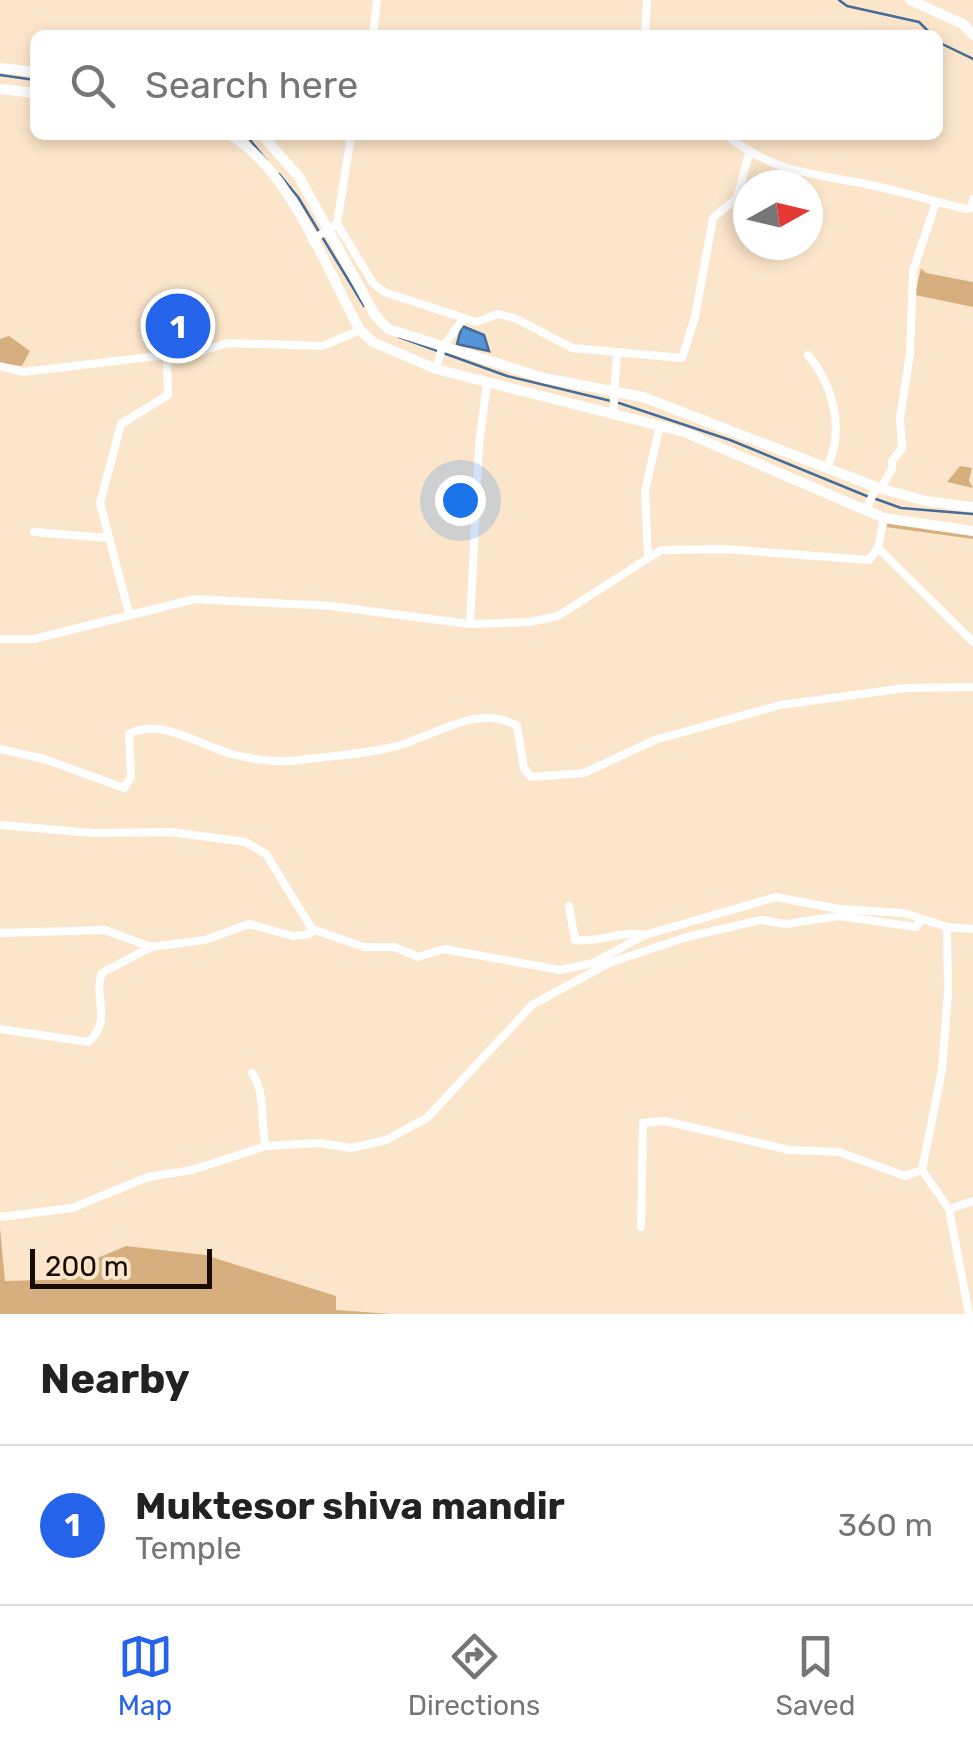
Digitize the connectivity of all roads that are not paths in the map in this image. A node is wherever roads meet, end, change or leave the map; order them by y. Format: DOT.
graph roads {
  1 [pos="377,0"];
  2 [pos="647,0"];
  3 [pos="910,0"];
  4 [pos="373,30"];
  5 [pos="645,30"];
  6 [pos="973,35"];
  7 [pos="0,68"];
  8 [pos="30,71"];
  9 [pos="0,88"];
  10 [pos="30,92"];
  11 [pos="235,140"];
  12 [pos="266,140"];
  13 [pos="350,140"];
  14 [pos="732,140"];
  15 [pos="749,153"];
  16 [pos="973,199"];
  17 [pos="936,202"];
  18 [pos="324,232"];
  19 [pos="464,318"];
  20 [pos="360,330"];
  21 [pos="444,347"];
  22 [pos="617,353"];
  23 [pos="167,355"];
  24 [pos="808,356"];
  25 [pos="437,365"];
  26 [pos="0,366"];
  27 [pos="487,383"];
  28 [pos="618,393"];
  29 [pos="613,412"];
  30 [pos="660,425"];
  31 [pos="827,467"];
  32 [pos="879,487"];
  33 [pos="973,507"];
  34 [pos="867,508"];
  35 [pos="884,518"];
  36 [pos="973,531"];
  37 [pos="34,532"];
  38 [pos="107,538"];
  39 [pos="878,548"];
  40 [pos="648,559"];
  41 [pos="128,613"];
  42 [pos="470,624"];
  43 [pos="0,639"];
  44 [pos="973,642"];
  45 [pos="973,687"];
  46 [pos="0,749"];
  47 [pos="0,824"];
  48 [pos="568,906"];
  49 [pos="922,919"];
  50 [pos="947,927"];
  51 [pos="312,929"];
  52 [pos="973,929"];
  53 [pos="0,933"];
  54 [pos="645,935"];
  55 [pos="152,946"];
  56 [pos="0,1030"];
  57 [pos="252,1074"];
  58 [pos="266,1146"];
  59 [pos="922,1170"];
  60 [pos="973,1201"];
  61 [pos="949,1208"];
  62 [pos="0,1217"];
  63 [pos="641,1228"];
  64 [pos="969,1314"];
  1 -- 4 [label="street"];
  2 -- 5 [label="street"];
  3 -- 6 [label="main road"];
  7 -- 8 [label="main road"];
  9 -- 10 [label="main road"];
  11 -- 18 [label="main road"];
  12 -- 18 [label="main road"];
  13 -- 18 [label="street"];
  14 -- 15 [label="street"];
  15 -- 17 [label="street"];
  15 -- 22 [label="street"];
  16 -- 17 [label="street"];
  17 -- 32 [label="street"];
  18 -- 19 [label="street"];
  18 -- 20 [label="main road"];
  18 -- 21 [label="main road"];
  19 -- 21 [label="street"];
  19 -- 22 [label="street"];
  20 -- 23 [label="street"];
  20 -- 25 [label="main road"];
  21 -- 25 [label="street"];
  21 -- 28 [label="main road"];
  22 -- 28 [label="street"];
  23 -- 26 [label="street"];
  23 -- 38 [label="street"];
  24 -- 31 [label="street"];
  25 -- 27 [label="main road"];
  27 -- 29 [label="main road"];
  27 -- 42 [label="street"];
  28 -- 29 [label="street"];
  28 -- 31 [label="main road"];
  29 -- 30 [label="main road"];
  30 -- 34 [label="main road"];
  30 -- 40 [label="street"];
  31 -- 32 [label="main road"];
  32 -- 33 [label="main road"];
  32 -- 34 [label="street"];
  34 -- 35 [label="main road"];
  35 -- 36 [label="main road"];
  35 -- 39 [label="street"];
  37 -- 38 [label="street"];
  38 -- 41 [label="street"];
  39 -- 40 [label="street"];
  39 -- 44 [label="street"];
  40 -- 42 [label="street"];
  41 -- 42 [label="street"];
  41 -- 43 [label="street"];
  45 -- 46 [label="street"];
  47 -- 51 [label="street"];
  48 -- 54 [label="street"];
  49 -- 50 [label="street"];
  49 -- 54 [label="street"];
  49 -- 58 [label="street"];
  50 -- 52 [label="street"];
  50 -- 59 [label="street"];
  51 -- 54 [label="street"];
  51 -- 55 [label="street"];
  53 -- 55 [label="street"];
  55 -- 56 [label="street"];
  57 -- 58 [label="street"];
  58 -- 62 [label="street"];
  59 -- 61 [label="street"];
  59 -- 63 [label="street"];
  60 -- 61 [label="street"];
  61 -- 64 [label="street"];
}
